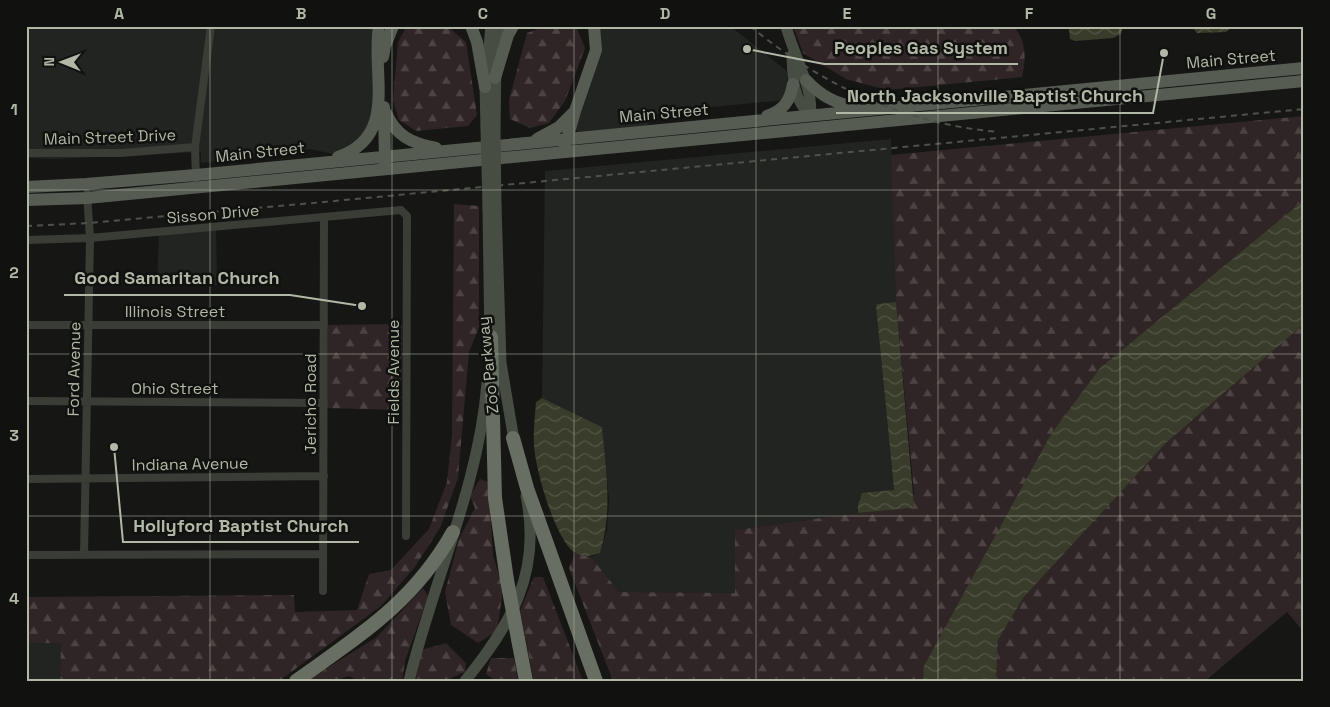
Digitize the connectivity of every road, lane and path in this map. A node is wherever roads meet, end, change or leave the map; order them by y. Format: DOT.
graph roads {
  1 [pos="211,26"];
  2 [pos="378,26"];
  3 [pos="393,26"];
  4 [pos="471,26"];
  5 [pos="491,26"];
  6 [pos="500,26"];
  7 [pos="513,26"];
  8 [pos="594,26"];
  9 [pos="786,26"];
  10 [pos="792,49"];
  11 [pos="1304,68"];
  12 [pos="1271,71"];
  13 [pos="1257,72"];
  14 [pos="495,78"];
  15 [pos="806,80"];
  16 [pos="1304,81"];
  17 [pos="793,84"];
  18 [pos="1273,84"];
  19 [pos="1258,86"];
  20 [pos="484,87"];
  21 [pos="1036,94"];
  22 [pos="381,107"];
  23 [pos="1038,107"];
  24 [pos="876,109"];
  25 [pos="575,111"];
  26 [pos="810,115"];
  27 [pos="752,120"];
  28 [pos="833,126"];
  29 [pos="490,127"];
  30 [pos="794,130"];
  31 [pos="567,138"];
  32 [pos="532,142"];
  33 [pos="195,147"];
  34 [pos="444,150"];
  35 [pos="564,152"];
  36 [pos="26,153"];
  37 [pos="325,162"];
  38 [pos="382,163"];
  39 [pos="197,181"];
  40 [pos="86,184"];
  41 [pos="26,187"];
  42 [pos="87,198"];
  43 [pos="26,200"];
  44 [pos="492,207"];
  45 [pos="401,210"];
  46 [pos="324,218"];
  47 [pos="90,238"];
  48 [pos="26,240"];
  49 [pos="26,324"];
  50 [pos="88,325"];
  51 [pos="324,325"];
  52 [pos="491,337"];
  53 [pos="26,401"];
  54 [pos="87,402"];
  55 [pos="324,403"];
  56 [pos="513,438"];
  57 [pos="324,476"];
  58 [pos="86,478"];
  59 [pos="26,479"];
  60 [pos="454,532"];
  61 [pos="406,536"];
  62 [pos="323,554"];
  63 [pos="26,555"];
  64 [pos="84,555"];
  65 [pos="323,590"];
  66 [pos="296,681"];
  67 [pos="409,681"];
  68 [pos="465,681"];
  69 [pos="526,681"];
  70 [pos="596,681"];
  1 -- 33 [label="street"];
  2 -- 22 [label="main road"];
  3 -- 22 [label="main road"];
  4 -- 20 [label="main road"];
  5 -- 20 [label="main road, Zoo Parkway"];
  6 -- 14 [label="main road, Zoo Parkway"];
  7 -- 14 [label="main road"];
  8 -- 25 [label="main road"];
  9 -- 10 [label="main road"];
  10 -- 15 [label="main road"];
  10 -- 17 [label="main road"];
  11 -- 12 [label="main road, Main Street"];
  12 -- 13 [label="main road, Main Street"];
  12 -- 18 [label="main road"];
  13 -- 19 [label="main road"];
  13 -- 21 [label="main road, Main Street"];
  14 -- 29 [label="main road, Zoo Parkway"];
  15 -- 24 [label="main road"];
  15 -- 26 [label="main road"];
  16 -- 18 [label="main road, Main Street"];
  17 -- 26 [label="main road"];
  17 -- 27 [label="main road"];
  18 -- 19 [label="main road, Main Street"];
  19 -- 23 [label="main road, Main Street"];
  20 -- 29 [label="main road, Zoo Parkway"];
  21 -- 23 [label="main road"];
  21 -- 24 [label="main road, Main Street"];
  22 -- 34 [label="main road"];
  22 -- 37 [label="main road"];
  22 -- 38 [label="main road"];
  23 -- 28 [label="main road, Main Street"];
  24 -- 26 [label="main road, Main Street"];
  25 -- 31 [label="main road"];
  25 -- 32 [label="main road"];
  26 -- 27 [label="main road, Main Street"];
  26 -- 28 [label="main road"];
  26 -- 30 [label="main road"];
  27 -- 31 [label="main road, Main Street"];
  28 -- 30 [label="main road, Main Street"];
  29 -- 44 [label="main road, Zoo Parkway, bridge"];
  30 -- 35 [label="main road, Main Street"];
  31 -- 32 [label="main road, Main Street"];
  31 -- 35 [label="main road"];
  32 -- 34 [label="main road, Main Street"];
  33 -- 36 [label="street, Main Street Drive"];
  33 -- 39 [label="street"];
  34 -- 38 [label="main road, Main Street"];
  35 -- 38 [label="main road, Main Street"];
  37 -- 38 [label="main road, Main Street"];
  37 -- 39 [label="main road, Main Street"];
  38 -- 39 [label="main road, Main Street"];
  39 -- 40 [label="main road, Main Street"];
  39 -- 42 [label="main road, Main Street"];
  40 -- 41 [label="main road, Main Street"];
  40 -- 42 [label="street, Ford Avenue"];
  42 -- 43 [label="main road, Main Street"];
  42 -- 47 [label="street, Ford Avenue"];
  44 -- 52 [label="main road, Zoo Parkway"];
  44 -- 56 [label="main road, Zoo Parkway"];
  45 -- 46 [label="street, Sisson Drive"];
  45 -- 61 [label="street, Fields Avenue"];
  46 -- 47 [label="street, Sisson Drive"];
  46 -- 51 [label="street, Jericho Road"];
  47 -- 48 [label="street, Sisson Drive"];
  47 -- 50 [label="street, Ford Avenue"];
  49 -- 50 [label="street, Illinois Street"];
  50 -- 51 [label="street, Illinois Street"];
  50 -- 54 [label="street, Ford Avenue"];
  51 -- 55 [label="street, Jericho Road"];
  52 -- 60 [label="main road, Zoo Parkway"];
  52 -- 69 [label="highway, bridge"];
  53 -- 54 [label="street, Ohio Street"];
  54 -- 55 [label="street, Ohio Street"];
  54 -- 58 [label="street, Ford Avenue"];
  55 -- 57 [label="street, Jericho Road"];
  56 -- 68 [label="main road, Zoo Parkway"];
  56 -- 70 [label="highway"];
  57 -- 58 [label="street, Indiana Avenue"];
  57 -- 62 [label="street, Jericho Road"];
  58 -- 59 [label="street, Indiana Avenue"];
  58 -- 64 [label="street, Ford Avenue"];
  60 -- 66 [label="highway"];
  60 -- 67 [label="main road, Zoo Parkway"];
  62 -- 64 [label="street"];
  62 -- 65 [label="street, Jericho Road"];
  63 -- 64 [label="street"];
}
